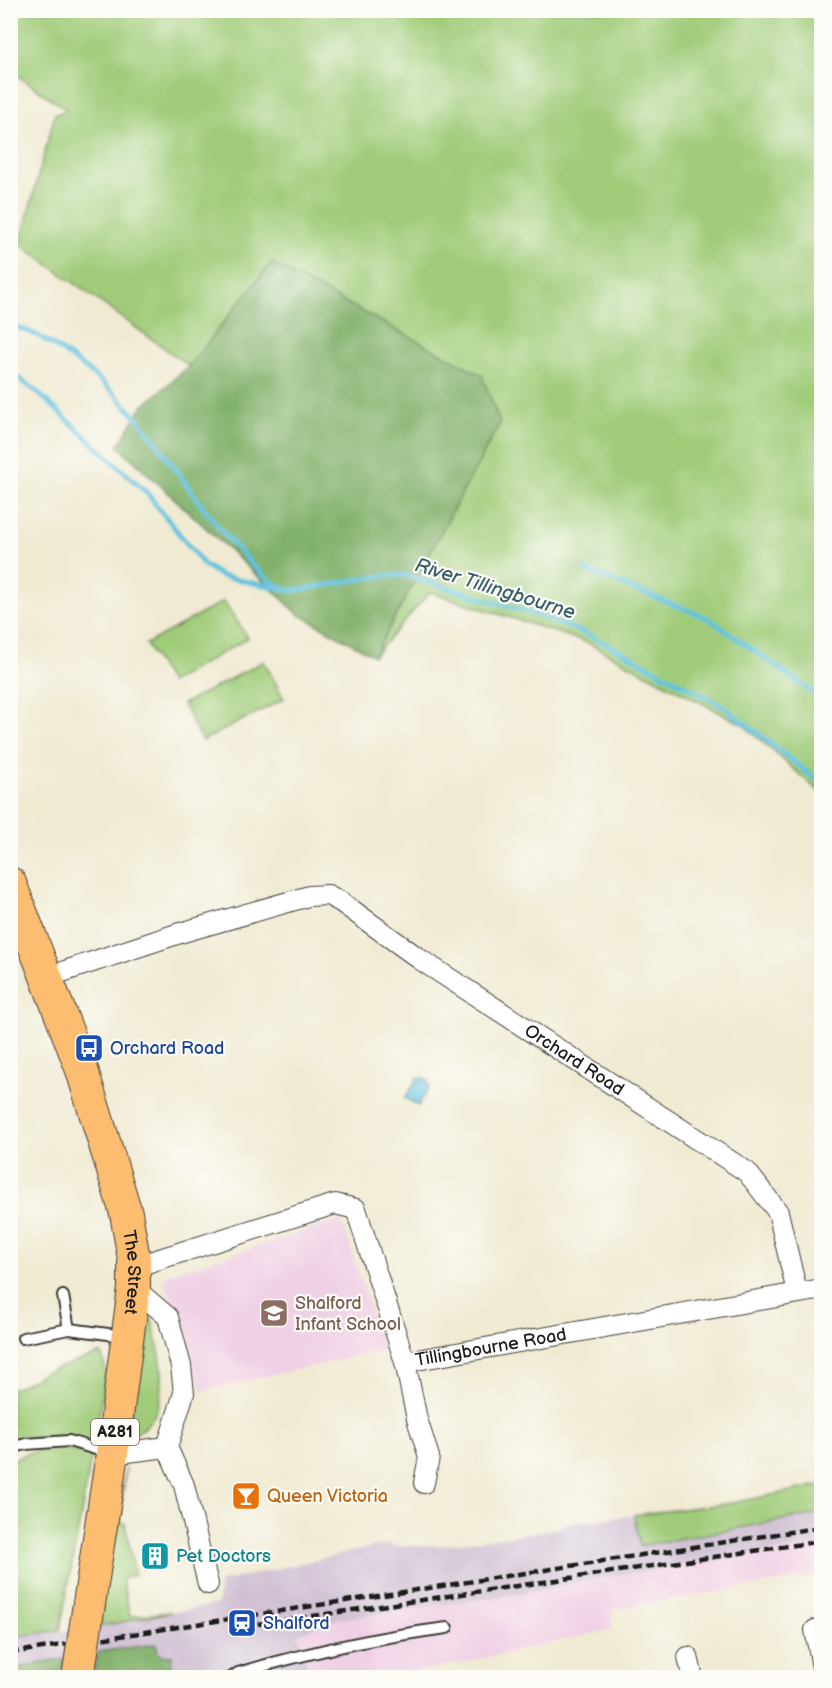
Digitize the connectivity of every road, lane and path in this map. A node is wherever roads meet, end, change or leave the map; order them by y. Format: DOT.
graph roads {
  1 [pos="10,883"];
  2 [pos="47,977"];
  3 [pos="134,1278"];
  4 [pos="822,1289"];
  5 [pos="797,1292"];
  6 [pos="63,1296"];
  7 [pos="69,1329"];
  8 [pos="127,1336"];
  9 [pos="23,1338"];
  10 [pos="405,1362"];
  11 [pos="167,1447"];
  12 [pos="10,1449"];
  13 [pos="112,1454"];
  14 [pos="424,1483"];
  15 [pos="208,1584"];
  16 [pos="447,1628"];
  17 [pos="815,1630"];
  18 [pos="688,1657"];
  19 [pos="822,1667"];
  20 [pos="78,1677"];
  21 [pos="231,1677"];
  22 [pos="693,1677"];
  1 -- 2 [label="main road, The Street / A281"];
  2 -- 3 [label="main road, The Street / A281"];
  2 -- 5 [label="street, Orchard Road"];
  3 -- 8 [label="main road, The Street / A281"];
  3 -- 10 [label="street, Tillingbourne Road"];
  3 -- 11 [label="street"];
  4 -- 5 [label="street, Tillingbourne Road"];
  5 -- 10 [label="street, Tillingbourne Road"];
  6 -- 7 [label="lane"];
  7 -- 8 [label="lane"];
  7 -- 9 [label="lane"];
  8 -- 13 [label="main road, The Street / A281"];
  10 -- 14 [label="street"];
  11 -- 13 [label="street"];
  11 -- 15 [label="street"];
  12 -- 13 [label="lane"];
  13 -- 20 [label="main road, The Street / A281, bridge"];
  16 -- 21 [label="lane"];
  17 -- 19 [label="street"];
  18 -- 22 [label="street"];
}
